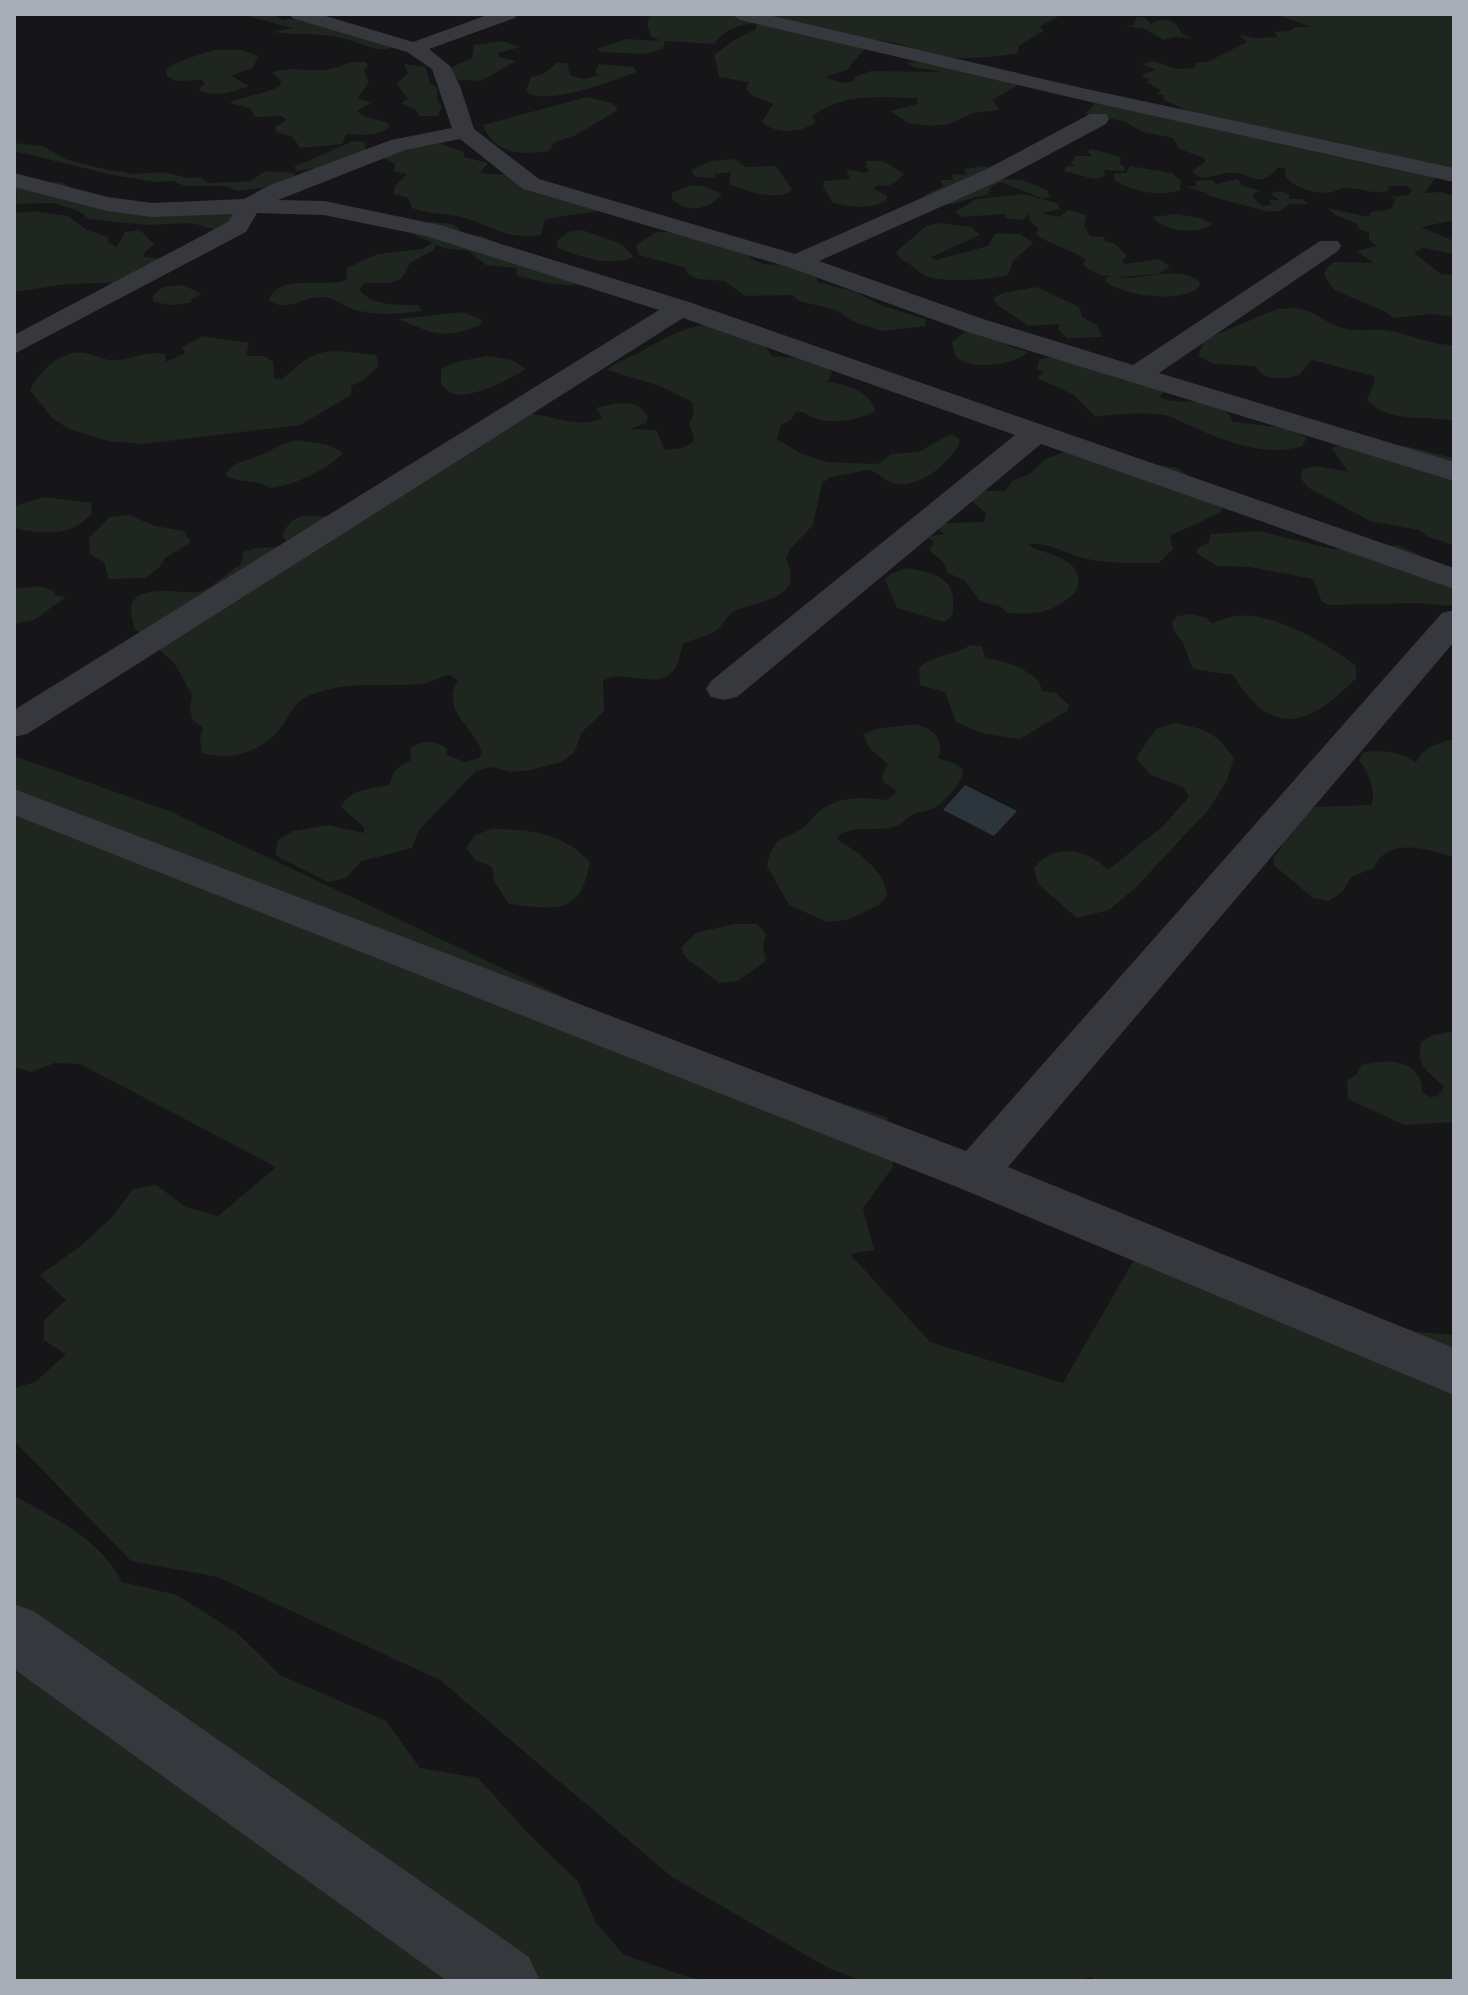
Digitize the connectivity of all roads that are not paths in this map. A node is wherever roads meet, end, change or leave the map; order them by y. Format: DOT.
graph roads {
  1 [pos="299,14"];
  2 [pos="508,14"];
  3 [pos="740,14"];
  4 [pos="414,48"];
  5 [pos="1098,119"];
  6 [pos="464,132"];
  7 [pos="1454,175"];
  8 [pos="305,179"];
  9 [pos="14,180"];
  10 [pos="249,206"];
  11 [pos="324,208"];
  12 [pos="1329,246"];
  13 [pos="797,262"];
  14 [pos="680,308"];
  15 [pos="14,346"];
  16 [pos="1138,374"];
  17 [pos="1035,434"];
  18 [pos="1454,472"];
  19 [pos="1454,579"];
  20 [pos="1454,620"];
  21 [pos="724,689"];
  22 [pos="14,726"];
  23 [pos="14,801"];
  24 [pos="974,1174"];
  25 [pos="1454,1372"];
  26 [pos="14,1633"];
  27 [pos="505,1981"];
  1 -- 4 [label="street"];
  2 -- 4 [label="street"];
  3 -- 7 [label="street"];
  4 -- 6 [label="street"];
  5 -- 13 [label="street"];
  6 -- 8 [label="street"];
  6 -- 13 [label="street"];
  8 -- 10 [label="street"];
  8 -- 11 [label="street"];
  9 -- 10 [label="street"];
  10 -- 11 [label="street"];
  10 -- 15 [label="street"];
  11 -- 14 [label="street"];
  12 -- 16 [label="street"];
  13 -- 16 [label="street"];
  14 -- 17 [label="street"];
  14 -- 22 [label="street"];
  16 -- 18 [label="street"];
  17 -- 19 [label="street"];
  17 -- 21 [label="street"];
  20 -- 24 [label="street"];
  23 -- 24 [label="street"];
  24 -- 25 [label="street"];
  26 -- 27 [label="street"];
}
